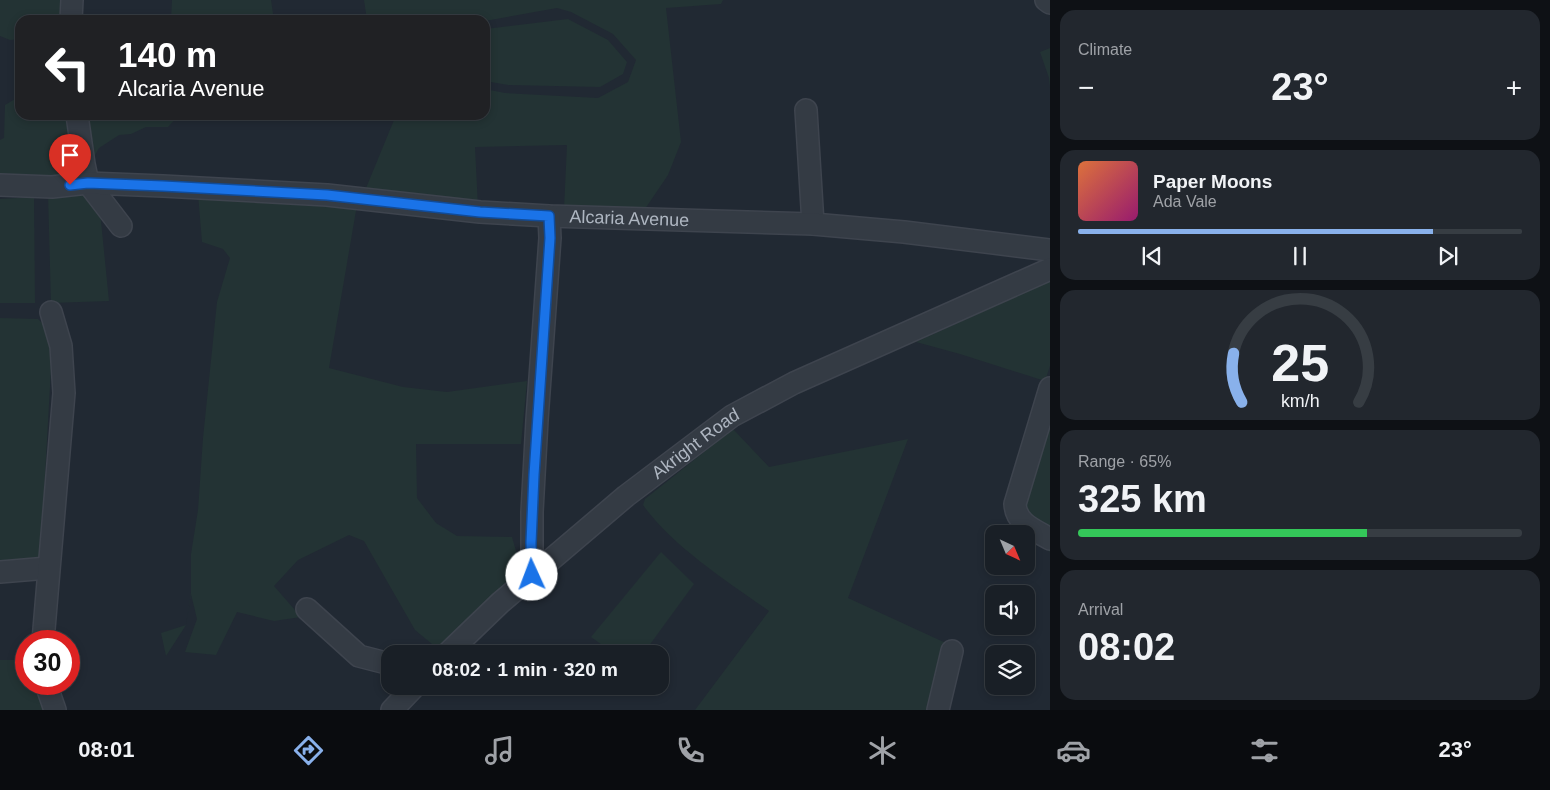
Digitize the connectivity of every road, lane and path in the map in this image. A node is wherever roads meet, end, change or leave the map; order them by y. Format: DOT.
graph roads {
  1 [pos="72,0"];
  2 [pos="1046,0"];
  3 [pos="1050,3"];
  4 [pos="71,15"];
  5 [pos="806,110"];
  6 [pos="78,120"];
  7 [pos="88,183"];
  8 [pos="0,185"];
  9 [pos="549,216"];
  10 [pos="813,224"];
  11 [pos="121,226"];
  12 [pos="1050,250"];
  13 [pos="1050,269"];
  14 [pos="51,312"];
  15 [pos="1050,388"];
  16 [pos="1050,539"];
  17 [pos="48,568"];
  18 [pos="0,572"];
  19 [pos="532,575"];
  20 [pos="307,608"];
  21 [pos="44,630"];
  22 [pos="456,645"];
  23 [pos="952,651"];
  24 [pos="381,662"];
  25 [pos="50,695"];
  26 [pos="406,695"];
  27 [pos="55,710"];
  28 [pos="392,710"];
  29 [pos="938,710"];
  1 -- 4 [label="street"];
  2 -- 3 [label="street"];
  5 -- 10 [label="street"];
  6 -- 7 [label="street"];
  7 -- 8 [label="street, Alcaria Avenue"];
  7 -- 9 [label="street, Alcaria Avenue"];
  7 -- 11 [label="street"];
  9 -- 10 [label="street, Alcaria Avenue"];
  9 -- 19 [label="street"];
  10 -- 12 [label="street, Alcaria Avenue"];
  13 -- 19 [label="street, Akright Road"];
  14 -- 17 [label="street"];
  15 -- 16 [label="street"];
  17 -- 18 [label="street"];
  17 -- 21 [label="street"];
  19 -- 22 [label="street, Akright Road"];
  20 -- 24 [label="street"];
  23 -- 29 [label="street"];
  25 -- 27 [label="street"];
  26 -- 28 [label="street"];
}
